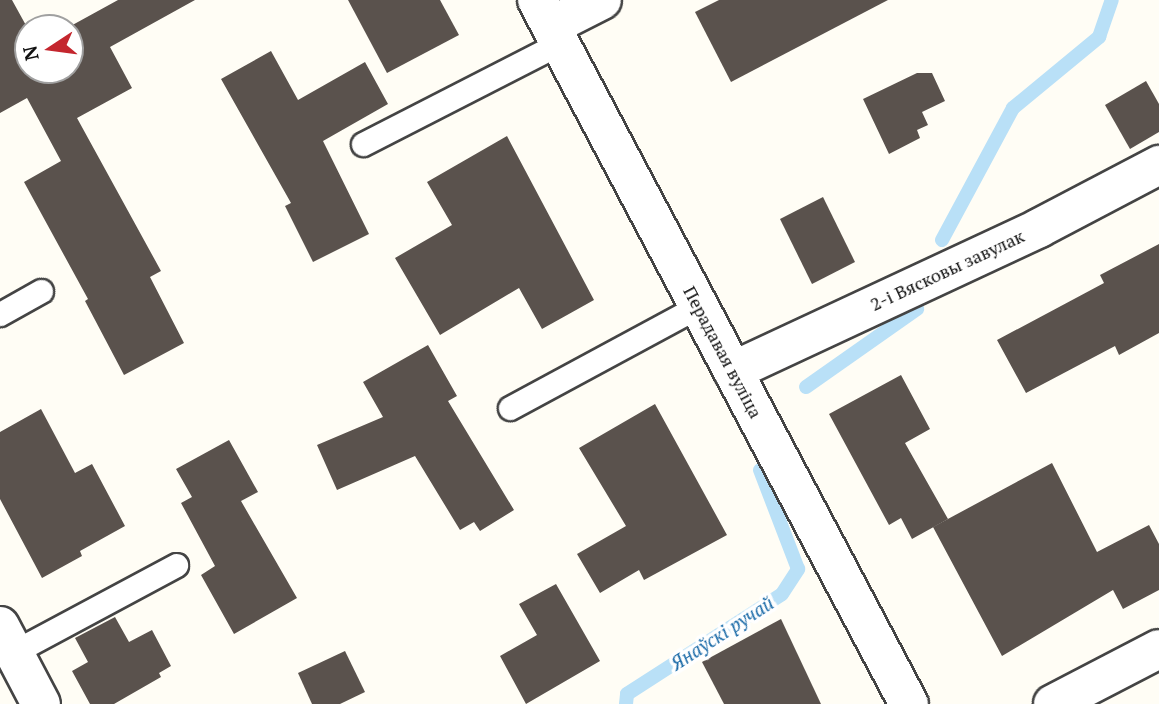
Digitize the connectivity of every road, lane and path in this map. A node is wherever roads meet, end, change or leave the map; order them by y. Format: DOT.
graph roads {
  1 [pos="602,0"];
  2 [pos="549,23"];
  3 [pos="363,144"];
  4 [pos="1159,165"];
  5 [pos="41,291"];
  6 [pos="699,306"];
  7 [pos="0,314"];
  8 [pos="733,370"];
  9 [pos="510,408"];
  10 [pos="176,565"];
  11 [pos="7,639"];
  12 [pos="1159,649"];
  13 [pos="41,704"];
  14 [pos="909,704"];
  15 [pos="1053,704"];
  1 -- 2 [label="street"];
  2 -- 3 [label="lane"];
  2 -- 6 [label="street, Перадавая вуліца"];
  4 -- 8 [label="street, 2-і Вясковы завулак"];
  5 -- 7 [label="lane"];
  6 -- 8 [label="street, Перадавая вуліца"];
  6 -- 9 [label="lane"];
  8 -- 14 [label="street, Перадавая вуліца"];
  10 -- 11 [label="lane"];
  11 -- 13 [label="street"];
  12 -- 15 [label="street"];
}
